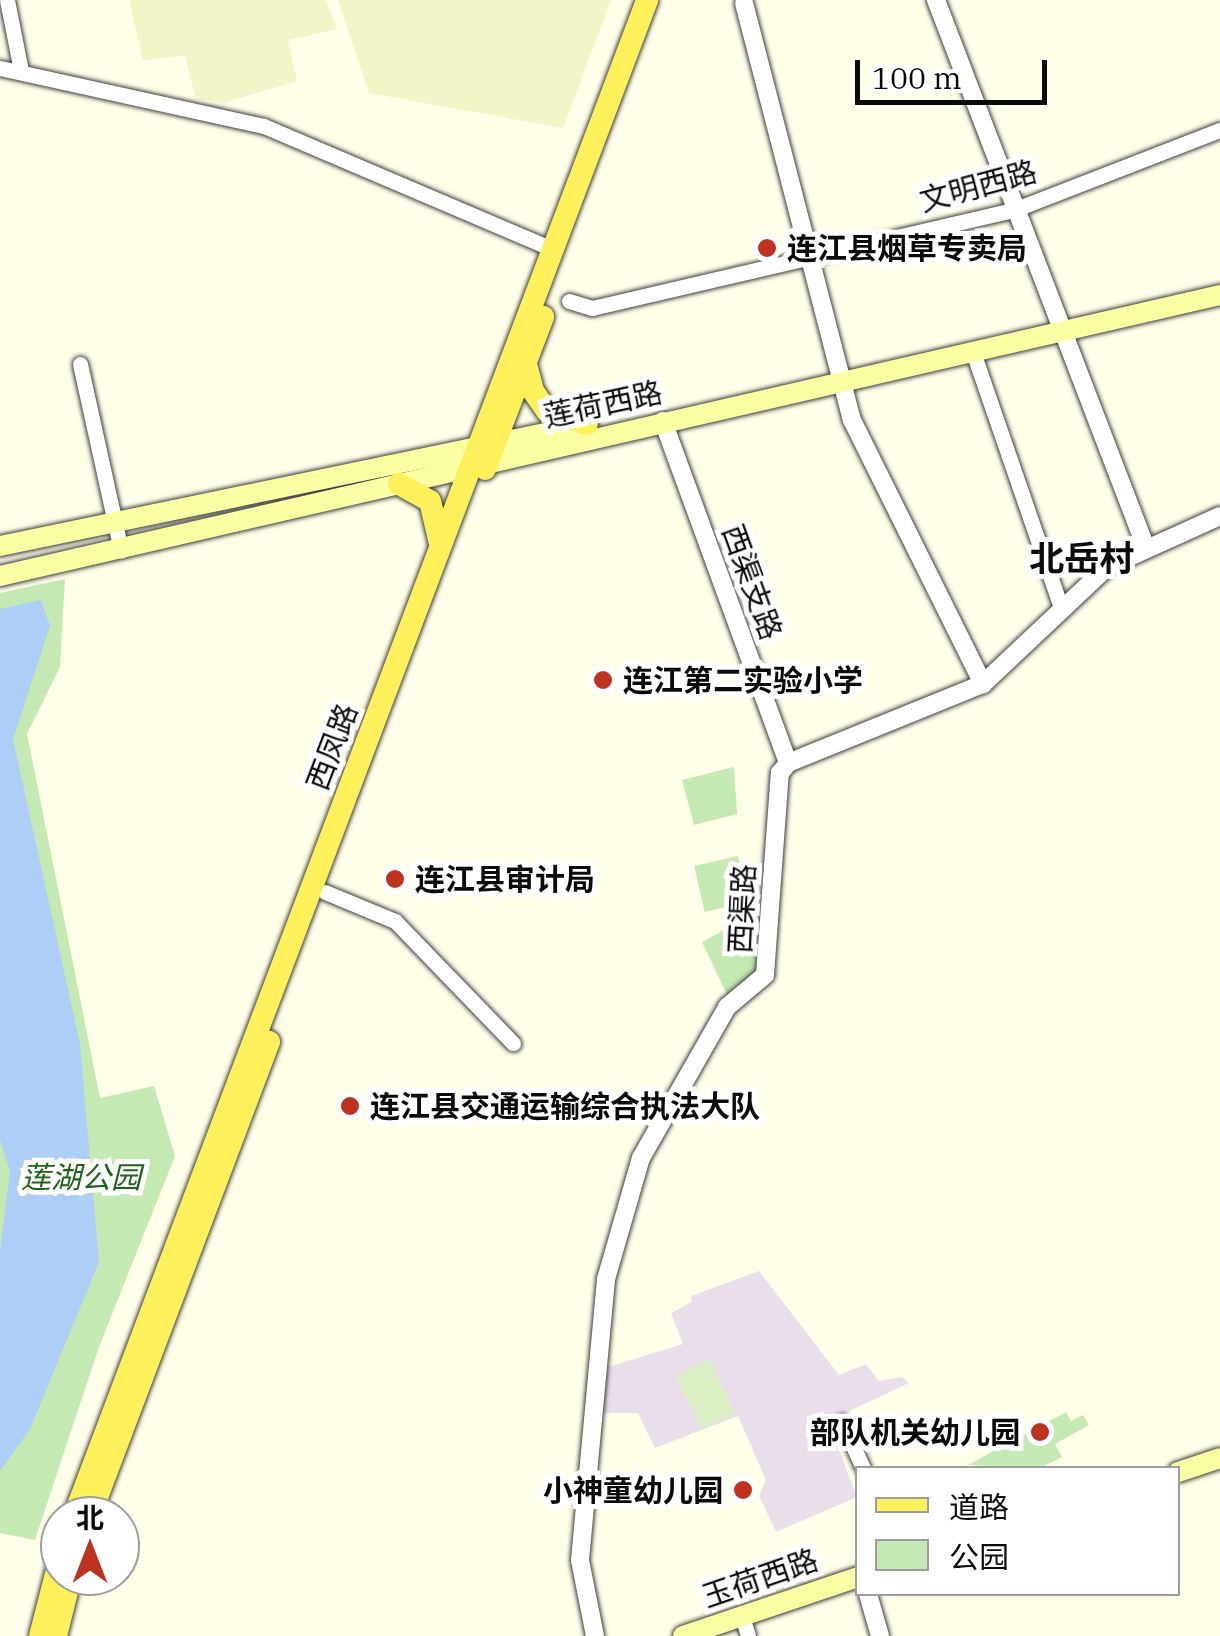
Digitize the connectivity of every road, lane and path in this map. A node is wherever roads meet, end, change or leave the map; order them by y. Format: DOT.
graph roads {
  1 [pos="7,0"];
  2 [pos="647,0"];
  3 [pos="663,0"];
  4 [pos="936,0"];
  5 [pos="744,2"];
  6 [pos="0,68"];
  7 [pos="21,71"];
  8 [pos="1220,130"];
  9 [pos="1016,210"];
  10 [pos="553,249"];
  11 [pos="810,256"];
  12 [pos="1220,283"];
  13 [pos="1220,295"];
  14 [pos="569,301"];
  15 [pos="1060,326"];
  16 [pos="972,352"];
  17 [pos="80,364"];
  18 [pos="526,364"];
  19 [pos="842,377"];
  20 [pos="663,421"];
  21 [pos="587,424"];
  22 [pos="483,453"];
  23 [pos="396,474"];
  24 [pos="1220,516"];
  25 [pos="115,522"];
  26 [pos="440,545"];
  27 [pos="0,546"];
  28 [pos="1146,548"];
  29 [pos="121,551"];
  30 [pos="0,576"];
  31 [pos="1060,607"];
  32 [pos="983,684"];
  33 [pos="788,763"];
  34 [pos="325,892"];
  35 [pos="513,1042"];
  36 [pos="842,1422"];
  37 [pos="1220,1458"];
  38 [pos="862,1466"];
  39 [pos="1180,1471"];
  40 [pos="82,1496"];
  41 [pos="98,1496"];
  42 [pos="855,1578"];
  43 [pos="50,1596"];
  44 [pos="66,1596"];
  45 [pos="869,1596"];
  46 [pos="745,1626"];
  47 [pos="40,1636"];
  48 [pos="56,1636"];
  49 [pos="595,1636"];
  50 [pos="682,1636"];
  51 [pos="880,1636"];
  1 -- 7 [label="street"];
  2 -- 10 [label="main road, 西凤路"];
  3 -- 18 [label="main road, 西凤路"];
  4 -- 9 [label="street"];
  5 -- 11 [label="street"];
  6 -- 7 [label="street"];
  7 -- 10 [label="street"];
  8 -- 9 [label="street, 文明西路"];
  9 -- 11 [label="street, 文明西路"];
  9 -- 15 [label="street"];
  10 -- 22 [label="main road, 西凤路"];
  11 -- 14 [label="street, 文明西路"];
  11 -- 19 [label="street"];
  12 -- 15 [label="main road, 莲荷西路"];
  13 -- 15 [label="main road, 莲荷西路"];
  15 -- 16 [label="main road, 莲荷西路"];
  15 -- 19 [label="main road, 莲荷西路"];
  15 -- 28 [label="street"];
  16 -- 19 [label="main road, 莲荷西路"];
  16 -- 31 [label="street"];
  17 -- 25 [label="street"];
  18 -- 21 [label="main road"];
  18 -- 22 [label="main road, 西凤路"];
  19 -- 20 [label="main road, 莲荷西路"];
  19 -- 21 [label="main road, 莲荷西路"];
  19 -- 32 [label="street"];
  20 -- 22 [label="main road, 莲荷西路"];
  20 -- 33 [label="street, 西渠支路"];
  21 -- 22 [label="main road, 莲荷西路"];
  22 -- 23 [label="main road, 莲荷西路"];
  22 -- 26 [label="main road, 西凤路"];
  22 -- 34 [label="main road, 西凤路"];
  23 -- 25 [label="main road, 莲荷西路"];
  23 -- 26 [label="main road"];
  23 -- 29 [label="main road, 莲荷西路"];
  24 -- 28 [label="street"];
  25 -- 27 [label="main road, 莲荷西路"];
  25 -- 29 [label="street"];
  26 -- 40 [label="main road, 西凤路"];
  28 -- 31 [label="street"];
  29 -- 30 [label="main road, 莲荷西路"];
  31 -- 32 [label="street"];
  32 -- 33 [label="street"];
  33 -- 49 [label="street, 西渠路"];
  34 -- 35 [label="street"];
  34 -- 41 [label="main road, 西凤路"];
  36 -- 38 [label="street"];
  37 -- 39 [label="main road"];
  42 -- 46 [label="main road, 玉荷西路"];
  43 -- 47 [label="main road"];
  44 -- 48 [label="main road"];
  45 -- 51 [label="street"];
  46 -- 50 [label="main road, 玉荷西路"];
}
